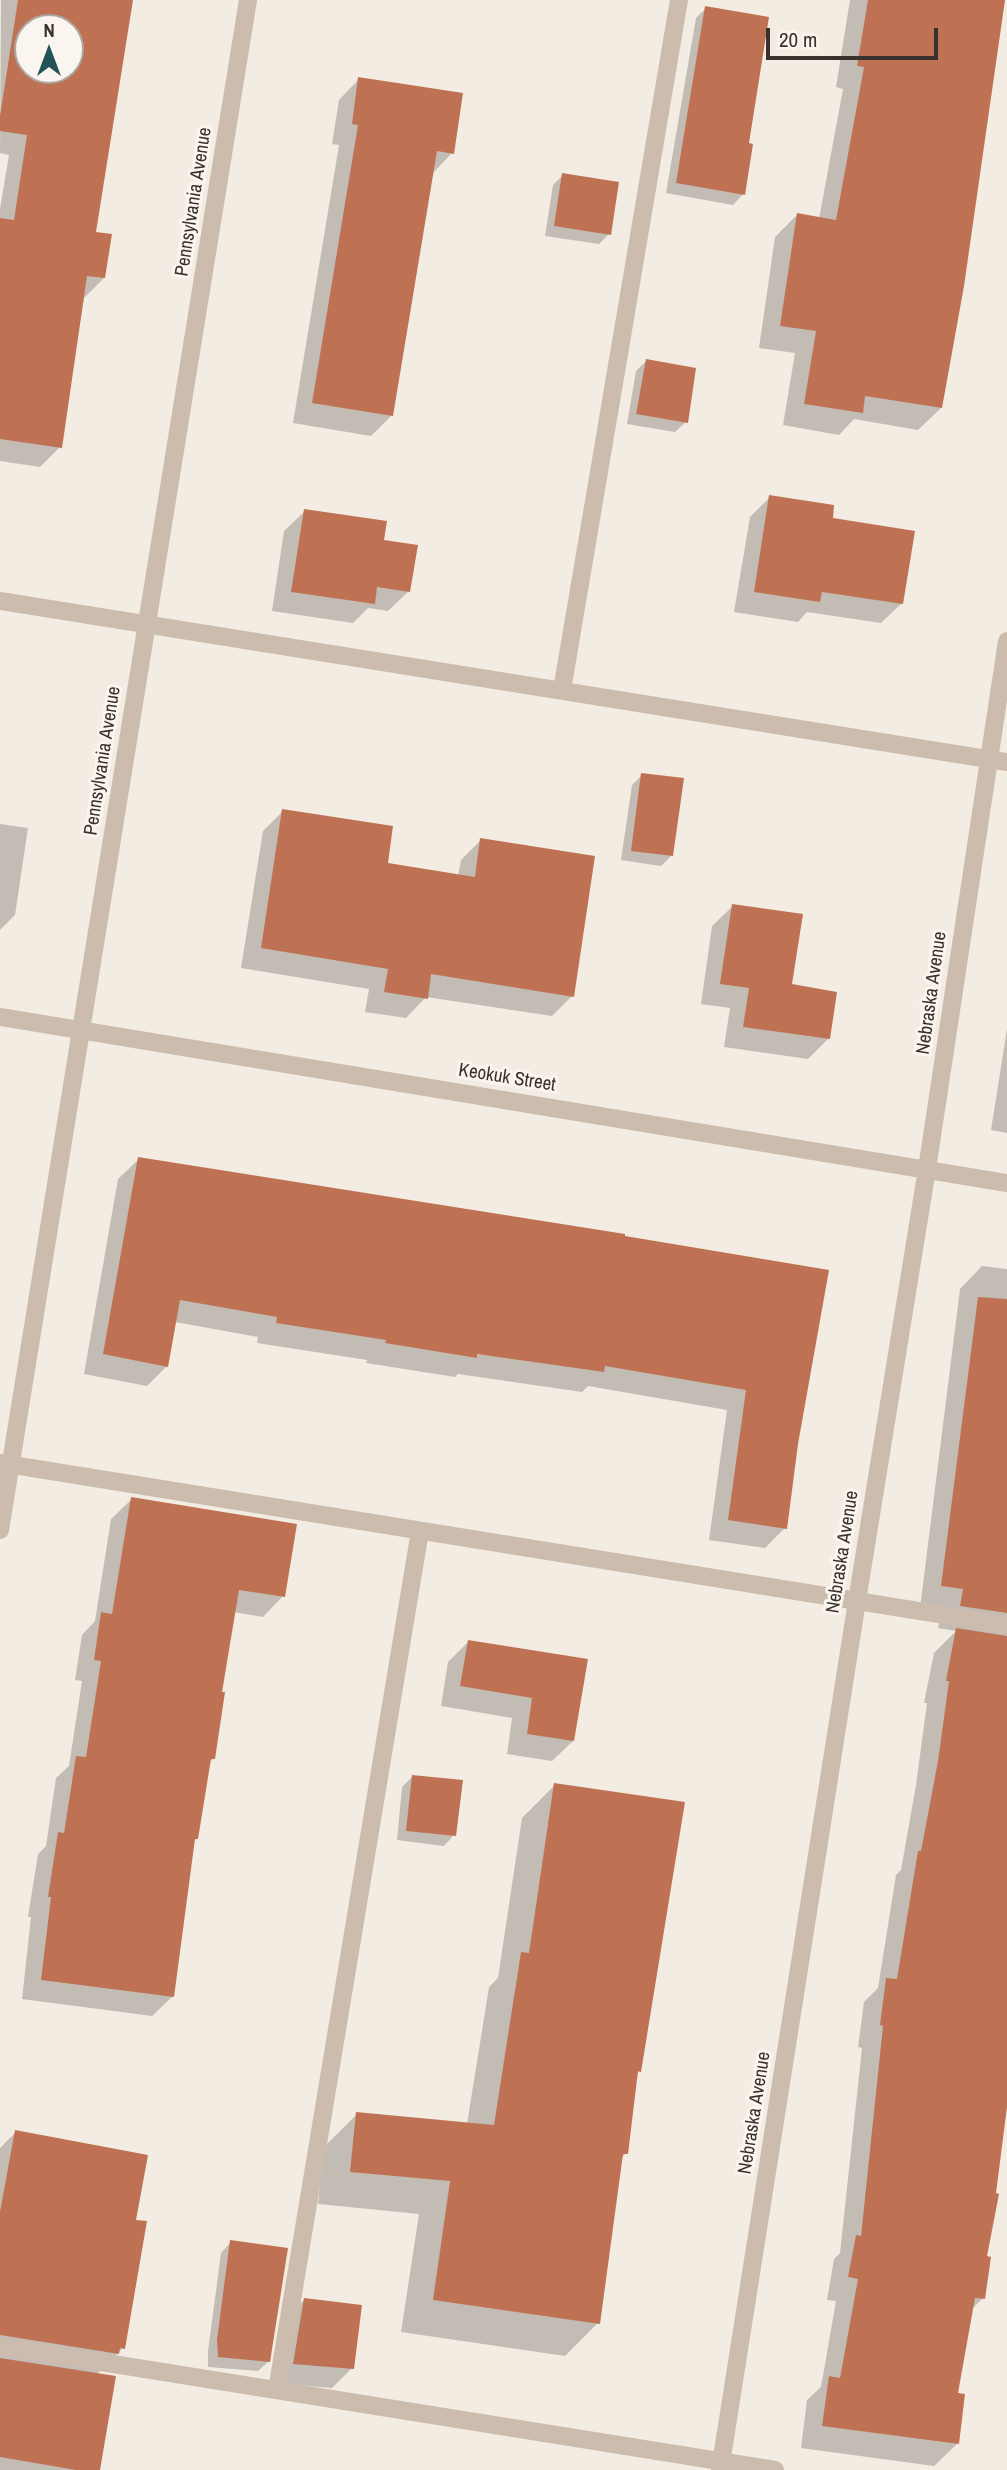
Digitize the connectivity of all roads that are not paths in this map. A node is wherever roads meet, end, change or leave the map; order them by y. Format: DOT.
graph roads {
  1 [pos="248,0"];
  2 [pos="679,0"];
  3 [pos="0,601"];
  4 [pos="147,624"];
  5 [pos="1007,642"];
  6 [pos="562,690"];
  7 [pos="988,760"];
  8 [pos="1007,762"];
  9 [pos="0,1017"];
  10 [pos="81,1029"];
  11 [pos="927,1169"];
  12 [pos="1007,1182"];
  13 [pos="5,1464"];
  14 [pos="0,1530"];
  15 [pos="420,1531"];
  16 [pos="857,1601"];
  17 [pos="1007,1625"];
  18 [pos="0,2346"];
  19 [pos="277,2390"];
  20 [pos="721,2465"];
  21 [pos="775,2470"];
  1 -- 4 [label="street, Pennsylvania Avenue"];
  2 -- 6 [label="street"];
  3 -- 4 [label="street"];
  4 -- 6 [label="street"];
  4 -- 10 [label="street, Pennsylvania Avenue"];
  5 -- 7 [label="street, Nebraska Avenue"];
  6 -- 7 [label="street"];
  7 -- 8 [label="street"];
  7 -- 11 [label="street, Nebraska Avenue"];
  9 -- 10 [label="street, Keokuk Street"];
  10 -- 11 [label="street, Keokuk Street"];
  10 -- 13 [label="street, Pennsylvania Avenue"];
  11 -- 12 [label="street, Keokuk Street"];
  11 -- 16 [label="street, Nebraska Avenue"];
  13 -- 14 [label="street, Pennsylvania Avenue"];
  13 -- 15 [label="street"];
  15 -- 16 [label="street"];
  15 -- 19 [label="street"];
  16 -- 17 [label="street"];
  16 -- 20 [label="street, Nebraska Avenue"];
  18 -- 19 [label="street"];
  19 -- 20 [label="street"];
  20 -- 21 [label="street"];
}
